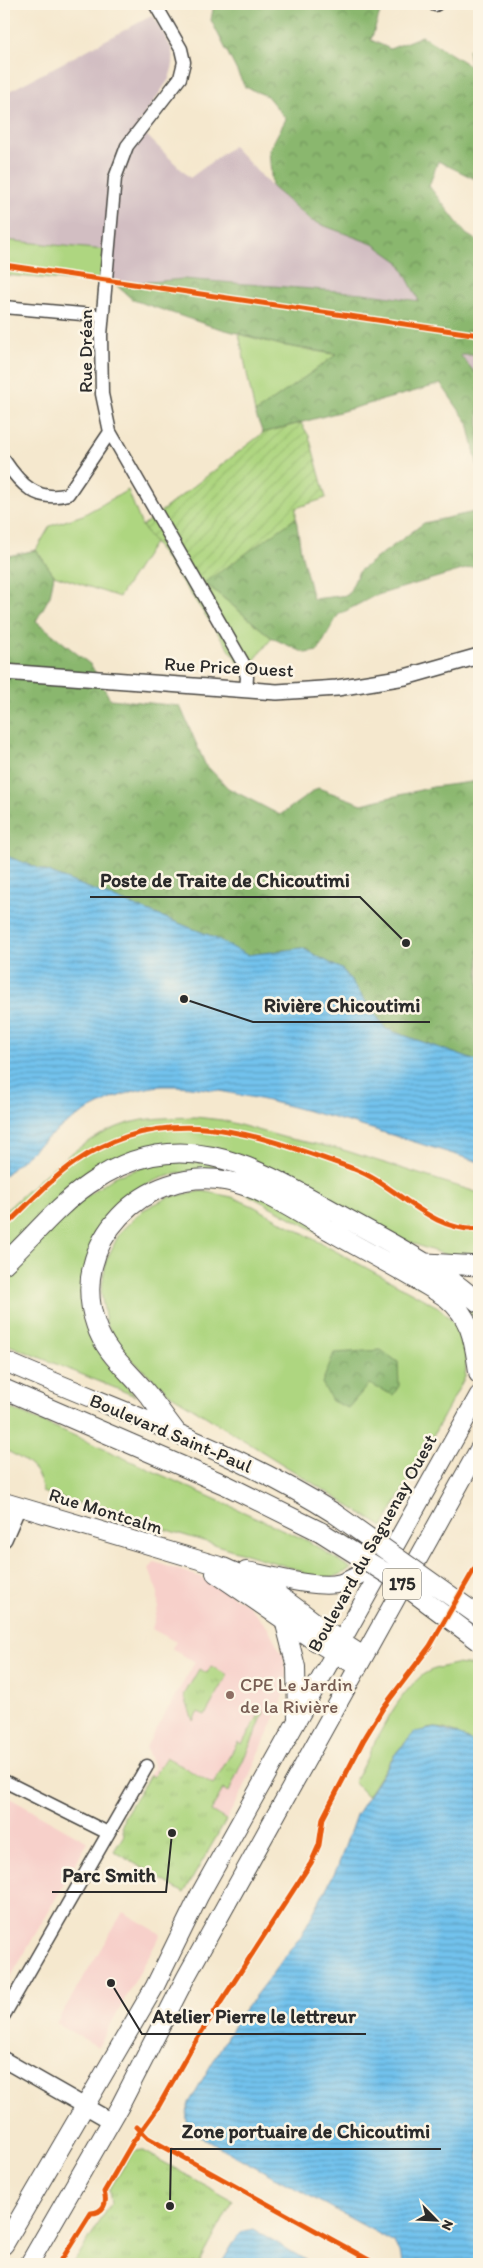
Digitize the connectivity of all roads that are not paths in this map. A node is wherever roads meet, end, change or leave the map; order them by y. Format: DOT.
graph roads {
  1 [pos="155,4"];
  2 [pos="4,307"];
  3 [pos="93,315"];
  4 [pos="110,432"];
  5 [pos="4,460"];
  6 [pos="479,656"];
  7 [pos="4,672"];
  8 [pos="246,690"];
  9 [pos="423,1263"];
  10 [pos="4,1264"];
  11 [pos="479,1266"];
  12 [pos="479,1303"];
  13 [pos="4,1361"];
  14 [pos="479,1374"];
  15 [pos="4,1389"];
  16 [pos="479,1395"];
  17 [pos="177,1433"];
  18 [pos="479,1449"];
  19 [pos="11,1504"];
  20 [pos="4,1539"];
  21 [pos="390,1556"];
  22 [pos="195,1560"];
  23 [pos="223,1567"];
  24 [pos="479,1616"];
  25 [pos="284,1620"];
  26 [pos="479,1641"];
  27 [pos="338,1648"];
  28 [pos="361,1662"];
  29 [pos="298,1720"];
  30 [pos="147,1766"];
  31 [pos="4,1781"];
  32 [pos="108,1834"];
  33 [pos="4,2015"];
  34 [pos="4,2060"];
  35 [pos="86,2106"];
  36 [pos="111,2121"];
  37 [pos="4,2245"];
  38 [pos="30,2264"];
  1 -- 4 [label="street, Rue Dréan"];
  2 -- 3 [label="street"];
  4 -- 5 [label="street"];
  4 -- 8 [label="street, Rue Dréan"];
  6 -- 8 [label="street, Rue Price Ouest"];
  7 -- 8 [label="street, Rue Price Ouest"];
  9 -- 10 [label="main road"];
  9 -- 11 [label="main road"];
  9 -- 12 [label="main road"];
  13 -- 17 [label="main road, Boulevard Saint-Paul / 175"];
  14 -- 17 [label="main road"];
  15 -- 26 [label="main road, Boulevard Saint-Paul / 175, bridge"];
  16 -- 21 [label="main road, Boulevard du Saguenay Ouest"];
  17 -- 24 [label="main road, Boulevard Saint-Paul / 175, bridge"];
  18 -- 28 [label="main road"];
  19 -- 20 [label="street"];
  19 -- 22 [label="main road, Rue Montcalm"];
  21 -- 23 [label="main road"];
  21 -- 27 [label="main road, Boulevard du Saguenay Ouest"];
  22 -- 23 [label="main road, Rue Montcalm"];
  22 -- 25 [label="main road, Rue Montcalm"];
  23 -- 27 [label="main road, Rue Montcalm"];
  25 -- 27 [label="main road, Rue Montcalm"];
  25 -- 29 [label="main road"];
  27 -- 28 [label="main road, Rue Montcalm"];
  27 -- 29 [label="main road, Boulevard du Saguenay Ouest"];
  28 -- 36 [label="main road"];
  29 -- 35 [label="main road, Boulevard du Saguenay Ouest"];
  30 -- 32 [label="street"];
  31 -- 32 [label="street"];
  32 -- 33 [label="street"];
  34 -- 35 [label="street"];
  35 -- 36 [label="street"];
  35 -- 37 [label="main road, Boulevard du Saguenay Ouest"];
  36 -- 38 [label="main road"];
}
